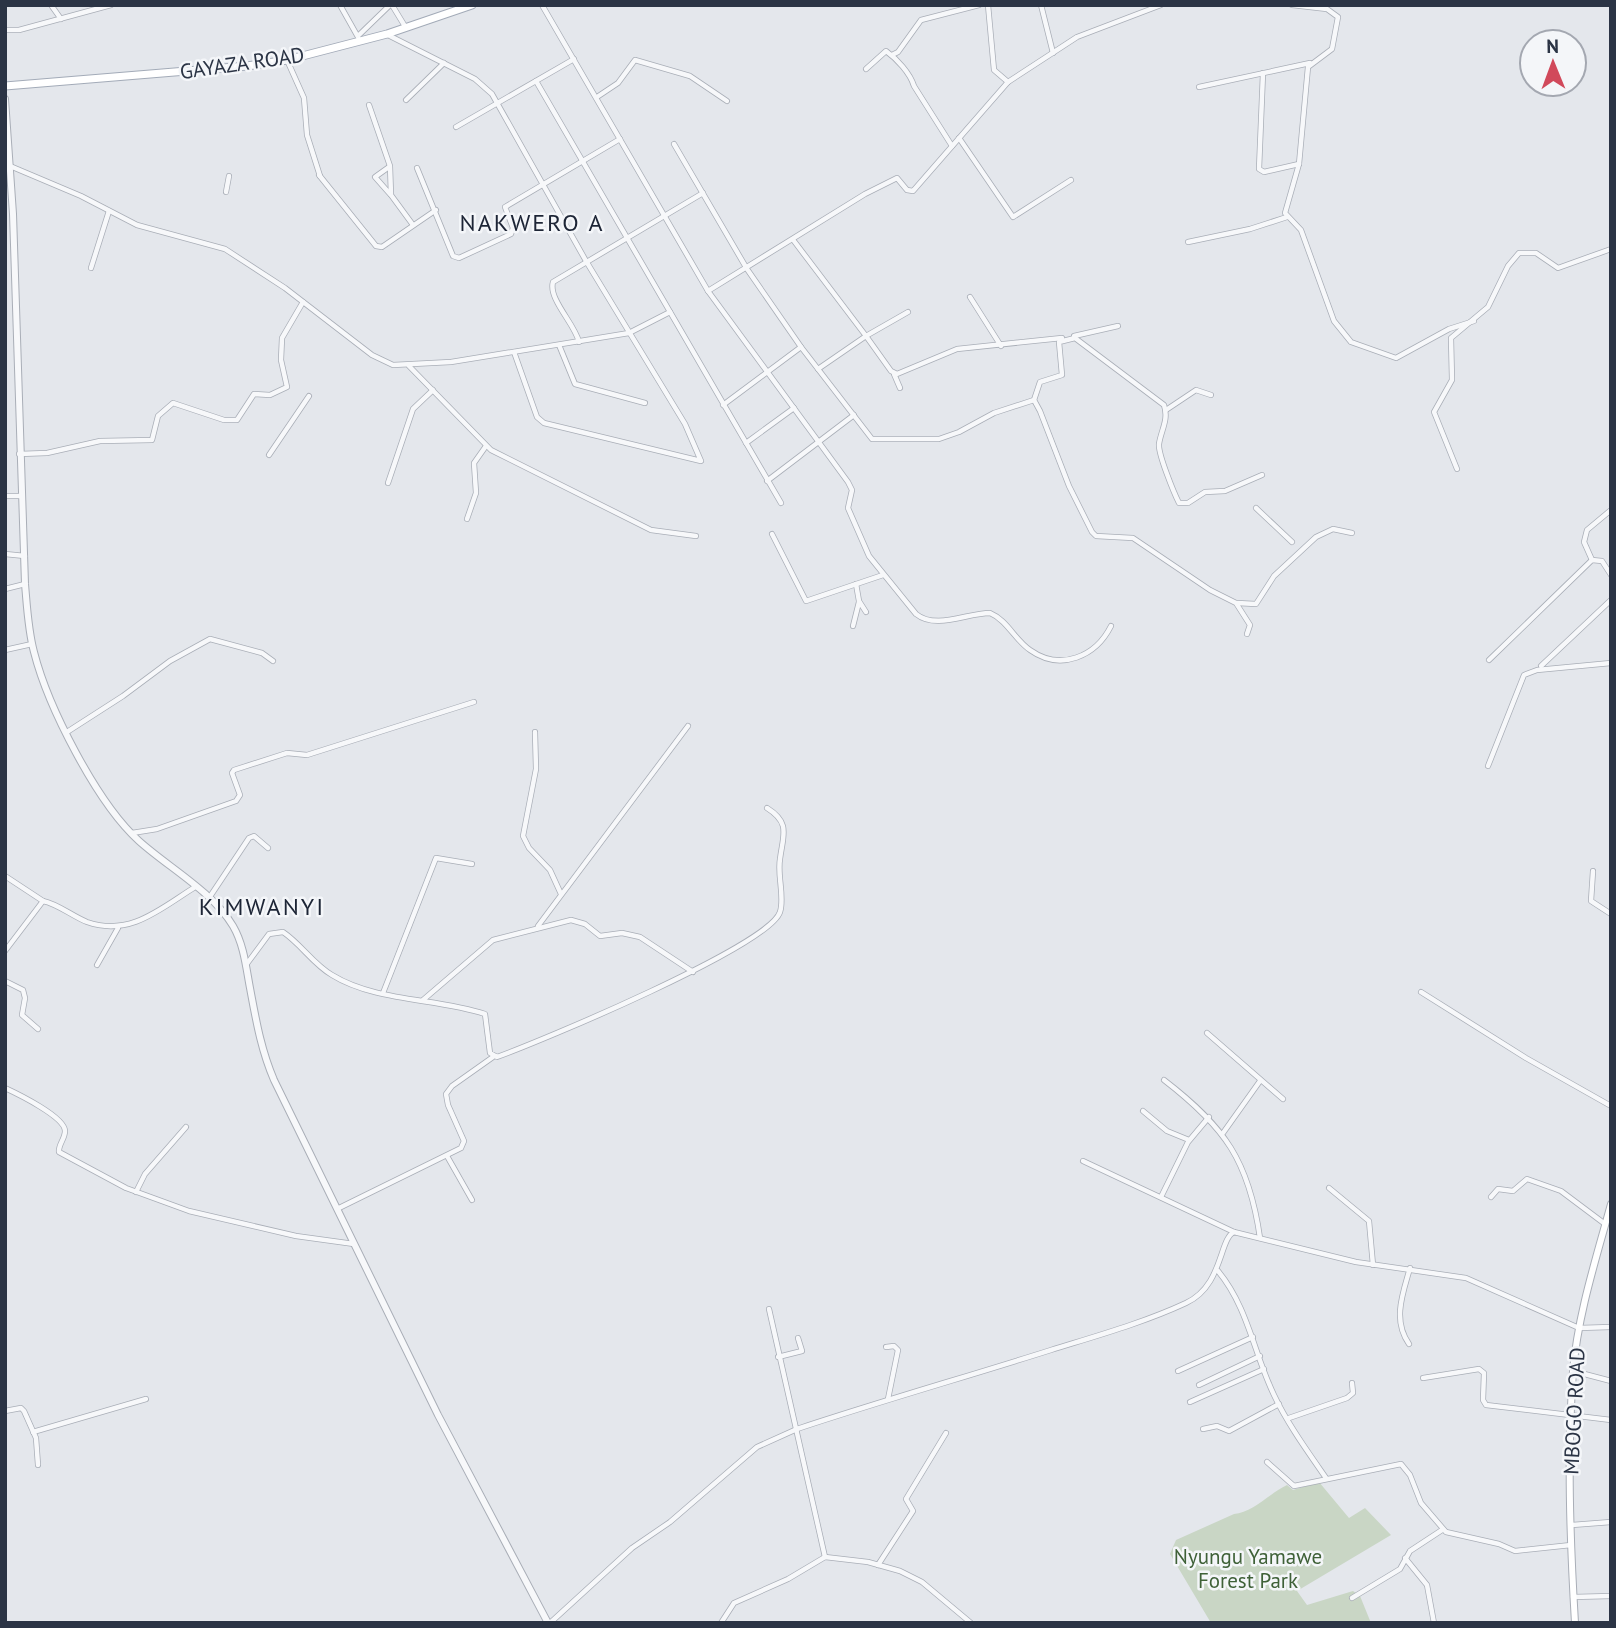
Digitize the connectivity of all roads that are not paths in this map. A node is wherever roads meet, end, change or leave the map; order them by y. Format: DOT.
graph roads {
  1 [pos="51,5"];
  2 [pos="111,5"];
  3 [pos="340,5"];
  4 [pos="391,5"];
  5 [pos="472,5"];
  6 [pos="542,5"];
  7 [pos="979,5"];
  8 [pos="988,5"];
  9 [pos="1041,5"];
  10 [pos="1161,5"];
  11 [pos="1292,5"];
  12 [pos="102,7"];
  13 [pos="61,19"];
  14 [pos="406,29"];
  15 [pos="5,30"];
  16 [pos="387,34"];
  17 [pos="358,38"];
  18 [pos="1053,53"];
  19 [pos="891,55"];
  20 [pos="574,59"];
  21 [pos="287,60"];
  22 [pos="444,63"];
  23 [pos="1311,63"];
  24 [pos="866,69"];
  25 [pos="1263,73"];
  26 [pos="536,81"];
  27 [pos="1008,82"];
  28 [pos="5,86"];
  29 [pos="1199,87"];
  30 [pos="597,97"];
  31 [pos="5,99"];
  32 [pos="406,100"];
  33 [pos="727,101"];
  34 [pos="497,104"];
  35 [pos="369,105"];
  36 [pos="456,127"];
  37 [pos="7,135"];
  38 [pos="959,138"];
  39 [pos="620,139"];
  40 [pos="674,144"];
  41 [pos="952,146"];
  42 [pos="583,162"];
  43 [pos="1299,164"];
  44 [pos="10,166"];
  45 [pos="390,166"];
  46 [pos="417,168"];
  47 [pos="229,176"];
  48 [pos="1071,180"];
  49 [pos="543,186"];
  50 [pos="226,192"];
  51 [pos="703,193"];
  52 [pos="391,195"];
  53 [pos="436,210"];
  54 [pos="108,211"];
  55 [pos="666,215"];
  56 [pos="1287,217"];
  57 [pos="413,225"];
  58 [pos="626,237"];
  59 [pos="794,241"];
  60 [pos="1188,242"];
  61 [pos="1611,249"];
  62 [pos="586,261"];
  63 [pos="91,268"];
  64 [pos="747,268"];
  65 [pos="708,292"];
  66 [pos="970,298"];
  67 [pos="303,302"];
  68 [pos="670,312"];
  69 [pos="908,312"];
  70 [pos="1474,321"];
  71 [pos="1118,326"];
  72 [pos="629,333"];
  73 [pos="866,336"];
  74 [pos="579,342"];
  75 [pos="559,345"];
  76 [pos="1002,346"];
  77 [pos="801,347"];
  78 [pos="514,352"];
  79 [pos="408,365"];
  80 [pos="818,369"];
  81 [pos="894,373"];
  82 [pos="766,374"];
  83 [pos="900,388"];
  84 [pos="433,390"];
  85 [pos="1211,395"];
  86 [pos="309,396"];
  87 [pos="1034,400"];
  88 [pos="645,403"];
  89 [pos="723,405"];
  90 [pos="794,408"];
  91 [pos="1166,410"];
  92 [pos="854,415"];
  93 [pos="746,443"];
  94 [pos="818,443"];
  95 [pos="485,446"];
  96 [pos="19,454"];
  97 [pos="269,455"];
  98 [pos="1457,469"];
  99 [pos="1262,475"];
  100 [pos="767,481"];
  101 [pos="388,483"];
  102 [pos="5,496"];
  103 [pos="23,496"];
  104 [pos="781,503"];
  105 [pos="1256,508"];
  106 [pos="1611,510"];
  107 [pos="467,519"];
  108 [pos="1352,533"];
  109 [pos="772,534"];
  110 [pos="696,536"];
  111 [pos="1292,542"];
  112 [pos="5,554"];
  113 [pos="25,556"];
  114 [pos="1592,560"];
  115 [pos="883,575"];
  116 [pos="1611,575"];
  117 [pos="26,584"];
  118 [pos="856,584"];
  119 [pos="5,589"];
  120 [pos="1611,600"];
  121 [pos="859,601"];
  122 [pos="1236,603"];
  123 [pos="866,612"];
  124 [pos="853,626"];
  125 [pos="1111,626"];
  126 [pos="1247,634"];
  127 [pos="32,644"];
  128 [pos="5,650"];
  129 [pos="1489,660"];
  130 [pos="273,661"];
  131 [pos="1611,663"];
  132 [pos="1541,666"];
  133 [pos="474,702"];
  134 [pos="688,726"];
  135 [pos="67,732"];
  136 [pos="535,732"];
  137 [pos="1488,766"];
  138 [pos="768,808"];
  139 [pos="131,833"];
  140 [pos="268,848"];
  141 [pos="472,864"];
  142 [pos="1593,871"];
  143 [pos="5,876"];
  144 [pos="195,887"];
  145 [pos="561,894"];
  146 [pos="208,898"];
  147 [pos="43,901"];
  148 [pos="1611,914"];
  149 [pos="537,927"];
  150 [pos="118,928"];
  151 [pos="5,951"];
  152 [pos="97,965"];
  153 [pos="246,965"];
  154 [pos="694,972"];
  155 [pos="5,981"];
  156 [pos="1421,992"];
  157 [pos="383,993"];
  158 [pos="423,1000"];
  159 [pos="38,1029"];
  160 [pos="1207,1033"];
  161 [pos="494,1057"];
  162 [pos="1164,1080"];
  163 [pos="1260,1081"];
  164 [pos="5,1088"];
  165 [pos="1283,1099"];
  166 [pos="1611,1106"];
  167 [pos="1143,1111"];
  168 [pos="1209,1117"];
  169 [pos="187,1128"];
  170 [pos="1223,1133"];
  171 [pos="1189,1140"];
  172 [pos="447,1156"];
  173 [pos="1083,1161"];
  174 [pos="1329,1188"];
  175 [pos="136,1192"];
  176 [pos="1161,1197"];
  177 [pos="1491,1197"];
  178 [pos="471,1199"];
  179 [pos="1611,1204"];
  180 [pos="337,1209"];
  181 [pos="1605,1224"];
  182 [pos="1234,1232"];
  183 [pos="1260,1238"];
  184 [pos="354,1244"];
  185 [pos="1373,1265"];
  186 [pos="1410,1268"];
  187 [pos="1218,1271"];
  188 [pos="769,1308"];
  189 [pos="1611,1327"];
  190 [pos="1579,1328"];
  191 [pos="1254,1337"];
  192 [pos="798,1338"];
  193 [pos="1409,1344"];
  194 [pos="886,1347"];
  195 [pos="1260,1356"];
  196 [pos="778,1357"];
  197 [pos="1264,1369"];
  198 [pos="1178,1371"];
  199 [pos="1573,1371"];
  200 [pos="1423,1378"];
  201 [pos="1611,1381"];
  202 [pos="1352,1383"];
  203 [pos="1199,1385"];
  204 [pos="145,1399"];
  205 [pos="888,1399"];
  206 [pos="1190,1402"];
  207 [pos="1279,1404"];
  208 [pos="5,1411"];
  209 [pos="1570,1415"];
  210 [pos="1289,1418"];
  211 [pos="1611,1420"];
  212 [pos="797,1429"];
  213 [pos="1203,1429"];
  214 [pos="33,1432"];
  215 [pos="946,1433"];
  216 [pos="1268,1462"];
  217 [pos="38,1465"];
  218 [pos="1326,1478"];
  219 [pos="1611,1522"];
  220 [pos="1572,1525"];
  221 [pos="1442,1530"];
  222 [pos="1572,1545"];
  223 [pos="825,1557"];
  224 [pos="1405,1558"];
  225 [pos="878,1565"];
  226 [pos="1611,1595"];
  227 [pos="1573,1597"];
  228 [pos="1352,1598"];
  229 [pos="549,1623"];
  230 [pos="721,1623"];
  231 [pos="971,1623"];
  232 [pos="1434,1623"];
  233 [pos="1575,1623"];
  1 -- 13 [label="street"];
  2 -- 12 [label="street"];
  3 -- 17 [label="street"];
  4 -- 14 [label="street"];
  4 -- 17 [label="street"];
  5 -- 14 [label="main road, GAYAZA ROAD"];
  6 -- 20 [label="street"];
  7 -- 19 [label="street"];
  8 -- 27 [label="street"];
  9 -- 18 [label="street"];
  10 -- 18 [label="street"];
  11 -- 23 [label="street"];
  12 -- 13 [label="street"];
  13 -- 15 [label="street"];
  14 -- 16 [label="main road, GAYAZA ROAD"];
  16 -- 17 [label="main road, GAYAZA ROAD"];
  16 -- 22 [label="street"];
  17 -- 21 [label="main road, GAYAZA ROAD"];
  18 -- 27 [label="street"];
  19 -- 24 [label="street"];
  19 -- 41 [label="street"];
  20 -- 26 [label="street"];
  20 -- 30 [label="street"];
  21 -- 28 [label="main road, GAYAZA ROAD"];
  21 -- 57 [label="street"];
  22 -- 32 [label="street"];
  22 -- 34 [label="street"];
  23 -- 25 [label="street"];
  23 -- 43 [label="street"];
  25 -- 29 [label="street"];
  25 -- 43 [label="street"];
  26 -- 34 [label="street"];
  26 -- 42 [label="street"];
  27 -- 38 [label="street"];
  30 -- 33 [label="street"];
  30 -- 39 [label="street"];
  31 -- 37 [label="street"];
  34 -- 36 [label="street"];
  34 -- 49 [label="street"];
  35 -- 45 [label="street"];
  37 -- 44 [label="street"];
  38 -- 41 [label="street"];
  38 -- 48 [label="street"];
  39 -- 42 [label="street"];
  39 -- 55 [label="street"];
  40 -- 51 [label="street"];
  41 -- 59 [label="street"];
  42 -- 49 [label="street"];
  42 -- 58 [label="street"];
  43 -- 56 [label="street"];
  44 -- 54 [label="street"];
  44 -- 96 [label="street"];
  45 -- 52 [label="street"];
  45 -- 52 [label="street"];
  46 -- 53 [label="street"];
  47 -- 50 [label="street"];
  49 -- 53 [label="street"];
  49 -- 62 [label="street"];
  51 -- 55 [label="street"];
  51 -- 64 [label="street"];
  52 -- 57 [label="street"];
  53 -- 57 [label="street"];
  54 -- 63 [label="street"];
  54 -- 67 [label="street"];
  55 -- 58 [label="street"];
  55 -- 65 [label="street"];
  56 -- 60 [label="street"];
  56 -- 70 [label="street"];
  58 -- 62 [label="street"];
  58 -- 68 [label="street"];
  59 -- 64 [label="street"];
  59 -- 73 [label="street"];
  61 -- 70 [label="street"];
  62 -- 72 [label="street"];
  62 -- 74 [label="street"];
  64 -- 65 [label="street"];
  64 -- 77 [label="street"];
  65 -- 82 [label="street"];
  66 -- 76 [label="street"];
  67 -- 79 [label="street"];
  67 -- 96 [label="street"];
  68 -- 72 [label="street"];
  68 -- 89 [label="street"];
  69 -- 73 [label="street"];
  70 -- 98 [label="street"];
  71 -- 76 [label="street"];
  72 -- 74 [label="street"];
  72 -- 78 [label="street"];
  73 -- 80 [label="street"];
  73 -- 81 [label="street"];
  74 -- 75 [label="street"];
  75 -- 78 [label="street"];
  75 -- 88 [label="street"];
  76 -- 81 [label="street"];
  77 -- 80 [label="street"];
  77 -- 82 [label="street"];
  78 -- 79 [label="street"];
  79 -- 84 [label="street"];
  80 -- 92 [label="street"];
  81 -- 83 [label="street"];
  82 -- 89 [label="street"];
  82 -- 90 [label="street"];
  84 -- 95 [label="street"];
  84 -- 101 [label="street"];
  85 -- 91 [label="street"];
  86 -- 97 [label="street"];
  87 -- 91 [label="street"];
  87 -- 92 [label="street"];
  87 -- 122 [label="street"];
  89 -- 93 [label="street"];
  90 -- 93 [label="street"];
  90 -- 94 [label="street"];
  91 -- 99 [label="street"];
  92 -- 94 [label="street"];
  93 -- 100 [label="street"];
  94 -- 100 [label="street"];
  94 -- 115 [label="street"];
  95 -- 107 [label="street"];
  95 -- 110 [label="street"];
  96 -- 103 [label="street"];
  100 -- 104 [label="street"];
  102 -- 103 [label="street"];
  103 -- 113 [label="street"];
  105 -- 111 [label="street"];
  106 -- 114 [label="street"];
  108 -- 122 [label="street"];
  109 -- 118 [label="street"];
  112 -- 113 [label="street"];
  113 -- 117 [label="street"];
  114 -- 116 [label="street"];
  114 -- 129 [label="street"];
  115 -- 118 [label="street"];
  115 -- 125 [label="street"];
  117 -- 119 [label="street"];
  117 -- 127 [label="street"];
  118 -- 121 [label="street"];
  120 -- 132 [label="street"];
  121 -- 123 [label="street"];
  121 -- 124 [label="street"];
  122 -- 126 [label="street"];
  127 -- 128 [label="street"];
  127 -- 135 [label="street"];
  130 -- 135 [label="street"];
  131 -- 137 [label="street"];
  133 -- 139 [label="street"];
  134 -- 145 [label="street"];
  135 -- 139 [label="street"];
  136 -- 145 [label="street"];
  138 -- 154 [label="street"];
  139 -- 144 [label="street"];
  140 -- 146 [label="street"];
  141 -- 157 [label="street"];
  142 -- 148 [label="street"];
  143 -- 147 [label="street"];
  144 -- 146 [label="street"];
  144 -- 150 [label="street"];
  145 -- 149 [label="street"];
  146 -- 153 [label="street"];
  147 -- 150 [label="street"];
  147 -- 151 [label="street"];
  149 -- 154 [label="street"];
  149 -- 158 [label="street"];
  150 -- 152 [label="street"];
  153 -- 157 [label="street"];
  153 -- 180 [label="street"];
  154 -- 161 [label="street"];
  155 -- 159 [label="street"];
  156 -- 166 [label="street"];
  157 -- 158 [label="street"];
  158 -- 161 [label="street"];
  160 -- 163 [label="street"];
  161 -- 172 [label="street"];
  162 -- 168 [label="street"];
  163 -- 165 [label="street"];
  163 -- 170 [label="street"];
  164 -- 175 [label="street"];
  167 -- 171 [label="street"];
  168 -- 170 [label="street"];
  168 -- 171 [label="street"];
  169 -- 175 [label="street"];
  170 -- 183 [label="street"];
  171 -- 176 [label="street"];
  172 -- 178 [label="street"];
  172 -- 180 [label="street"];
  173 -- 176 [label="street"];
  174 -- 185 [label="street"];
  175 -- 184 [label="street"];
  176 -- 182 [label="street"];
  177 -- 181 [label="street"];
  179 -- 181 [label="main road, MBOGO ROAD"];
  180 -- 184 [label="street"];
  181 -- 190 [label="main road, MBOGO ROAD"];
  182 -- 183 [label="street"];
  182 -- 187 [label="street"];
  183 -- 185 [label="street"];
  184 -- 229 [label="street"];
  185 -- 186 [label="street"];
  186 -- 190 [label="street"];
  186 -- 193 [label="street"];
  187 -- 191 [label="street"];
  187 -- 205 [label="street"];
  188 -- 196 [label="street"];
  189 -- 190 [label="street"];
  190 -- 199 [label="main road, MBOGO ROAD"];
  191 -- 195 [label="street"];
  191 -- 198 [label="street"];
  192 -- 196 [label="street"];
  194 -- 205 [label="street"];
  195 -- 197 [label="street"];
  195 -- 203 [label="street"];
  196 -- 212 [label="street"];
  197 -- 206 [label="street"];
  197 -- 207 [label="street"];
  199 -- 201 [label="street"];
  199 -- 209 [label="main road, MBOGO ROAD"];
  200 -- 209 [label="street"];
  202 -- 210 [label="street"];
  204 -- 214 [label="street"];
  205 -- 212 [label="street"];
  207 -- 210 [label="street"];
  207 -- 213 [label="street"];
  208 -- 214 [label="street"];
  209 -- 211 [label="street"];
  209 -- 220 [label="main road, MBOGO ROAD"];
  210 -- 218 [label="street"];
  212 -- 223 [label="street"];
  212 -- 229 [label="street"];
  214 -- 217 [label="street"];
  215 -- 225 [label="street"];
  216 -- 218 [label="street"];
  218 -- 221 [label="street"];
  219 -- 220 [label="street"];
  220 -- 222 [label="main road, MBOGO ROAD"];
  221 -- 222 [label="street"];
  221 -- 224 [label="street"];
  222 -- 227 [label="main road, MBOGO ROAD"];
  223 -- 225 [label="street"];
  223 -- 230 [label="street"];
  224 -- 228 [label="street"];
  224 -- 232 [label="street"];
  225 -- 231 [label="street"];
  226 -- 227 [label="street"];
  227 -- 233 [label="main road, MBOGO ROAD"];
}
